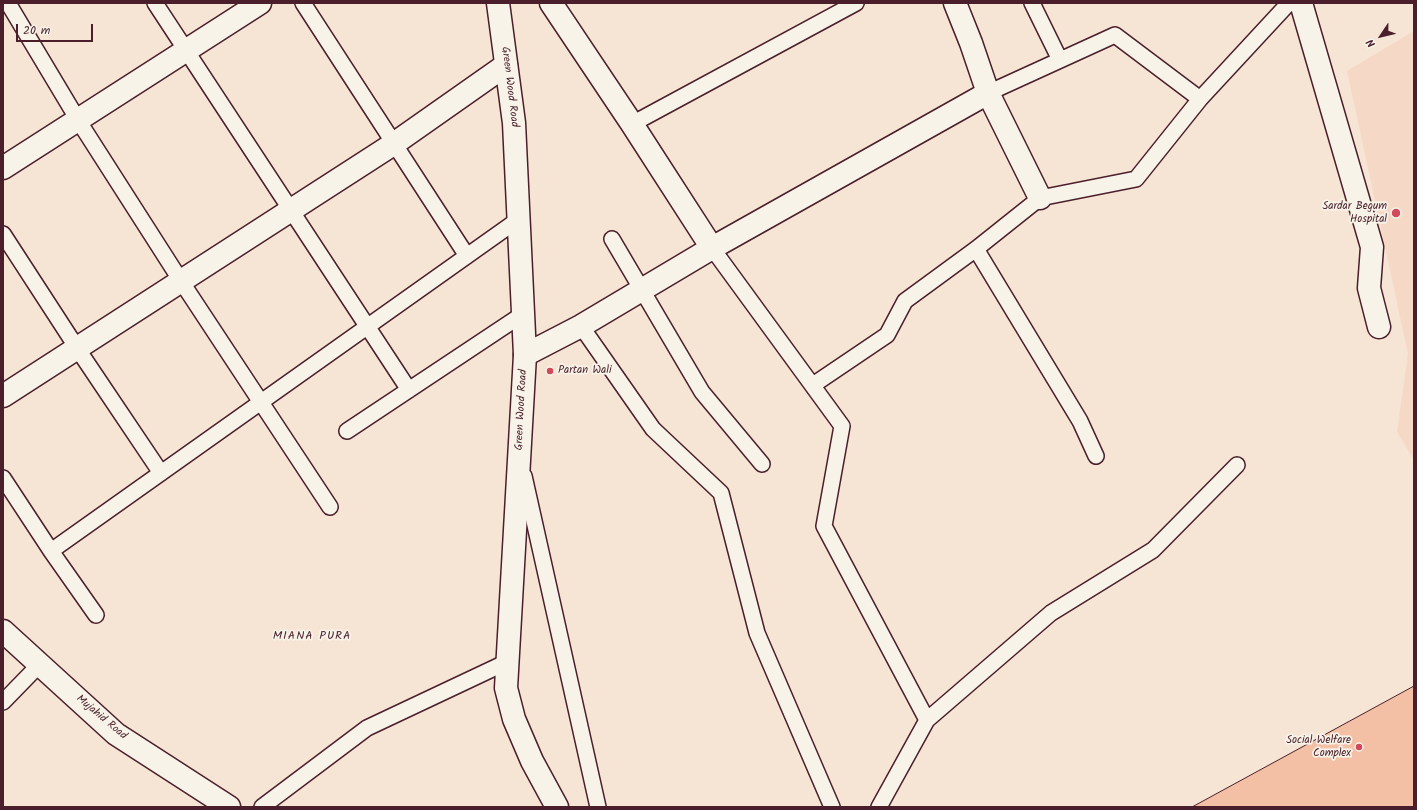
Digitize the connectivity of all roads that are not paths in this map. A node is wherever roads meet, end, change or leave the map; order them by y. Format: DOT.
graph roads {
  1 [pos="154,3"];
  2 [pos="260,3"];
  3 [pos="303,3"];
  4 [pos="498,3"];
  5 [pos="551,3"];
  6 [pos="856,3"];
  7 [pos="955,3"];
  8 [pos="1032,3"];
  9 [pos="1289,3"];
  10 [pos="1301,3"];
  11 [pos="10,6"];
  12 [pos="185,51"];
  13 [pos="1060,60"];
  14 [pos="506,65"];
  15 [pos="988,93"];
  16 [pos="1200,99"];
  17 [pos="78,120"];
  18 [pos="632,124"];
  19 [pos="395,143"];
  20 [pos="3,168"];
  21 [pos="1040,198"];
  22 [pos="291,210"];
  23 [pos="519,219"];
  24 [pos="3,234"];
  25 [pos="612,239"];
  26 [pos="712,248"];
  27 [pos="976,249"];
  28 [pos="467,256"];
  29 [pos="181,281"];
  30 [pos="642,290"];
  31 [pos="523,314"];
  32 [pos="368,326"];
  33 [pos="581,326"];
  34 [pos="1379,327"];
  35 [pos="77,348"];
  36 [pos="525,355"];
  37 [pos="813,385"];
  38 [pos="409,390"];
  39 [pos="3,396"];
  40 [pos="262,402"];
  41 [pos="347,431"];
  42 [pos="519,455"];
  43 [pos="1096,456"];
  44 [pos="762,464"];
  45 [pos="1238,465"];
  46 [pos="161,473"];
  47 [pos="3,478"];
  48 [pos="330,507"];
  49 [pos="51,551"];
  50 [pos="96,615"];
  51 [pos="3,631"];
  52 [pos="507,662"];
  53 [pos="40,664"];
  54 [pos="3,702"];
  55 [pos="927,720"];
  56 [pos="229,807"];
  57 [pos="262,807"];
  58 [pos="557,807"];
  59 [pos="598,807"];
  60 [pos="832,807"];
  61 [pos="879,807"];
  1 -- 12 [label="lane"];
  2 -- 12 [label="street"];
  3 -- 19 [label="lane"];
  4 -- 14 [label="street, Green Wood Road"];
  5 -- 18 [label="street"];
  6 -- 18 [label="lane"];
  7 -- 15 [label="street"];
  8 -- 13 [label="lane"];
  9 -- 16 [label="lane"];
  10 -- 34 [label="street"];
  11 -- 17 [label="lane"];
  12 -- 17 [label="street"];
  12 -- 22 [label="lane"];
  13 -- 15 [label="lane"];
  13 -- 16 [label="lane"];
  14 -- 19 [label="street"];
  14 -- 23 [label="street, Green Wood Road"];
  15 -- 21 [label="street"];
  15 -- 26 [label="street"];
  16 -- 21 [label="lane"];
  17 -- 20 [label="street"];
  17 -- 29 [label="lane"];
  18 -- 26 [label="street"];
  19 -- 22 [label="street"];
  19 -- 28 [label="lane"];
  21 -- 27 [label="lane"];
  22 -- 29 [label="street"];
  22 -- 32 [label="lane"];
  23 -- 28 [label="lane"];
  23 -- 31 [label="street, Green Wood Road"];
  24 -- 35 [label="lane"];
  25 -- 30 [label="lane"];
  26 -- 30 [label="street"];
  26 -- 37 [label="lane"];
  27 -- 37 [label="lane"];
  27 -- 43 [label="lane"];
  28 -- 32 [label="lane"];
  29 -- 35 [label="street"];
  29 -- 40 [label="lane"];
  30 -- 33 [label="street"];
  30 -- 44 [label="lane"];
  31 -- 36 [label="street, Green Wood Road"];
  31 -- 38 [label="lane"];
  32 -- 38 [label="lane"];
  32 -- 40 [label="lane"];
  33 -- 36 [label="street"];
  33 -- 60 [label="lane"];
  35 -- 39 [label="street"];
  35 -- 46 [label="lane"];
  36 -- 42 [label="street, Green Wood Road"];
  37 -- 55 [label="lane"];
  38 -- 41 [label="lane"];
  40 -- 46 [label="lane"];
  40 -- 48 [label="lane"];
  42 -- 52 [label="street, Green Wood Road"];
  42 -- 59 [label="lane"];
  45 -- 55 [label="lane"];
  46 -- 49 [label="lane"];
  47 -- 49 [label="lane"];
  49 -- 50 [label="lane"];
  51 -- 53 [label="street, Mujahid Road"];
  52 -- 57 [label="lane"];
  52 -- 58 [label="street, Green Wood Road"];
  53 -- 54 [label="lane"];
  53 -- 56 [label="street, Mujahid Road"];
  55 -- 61 [label="lane"];
}
